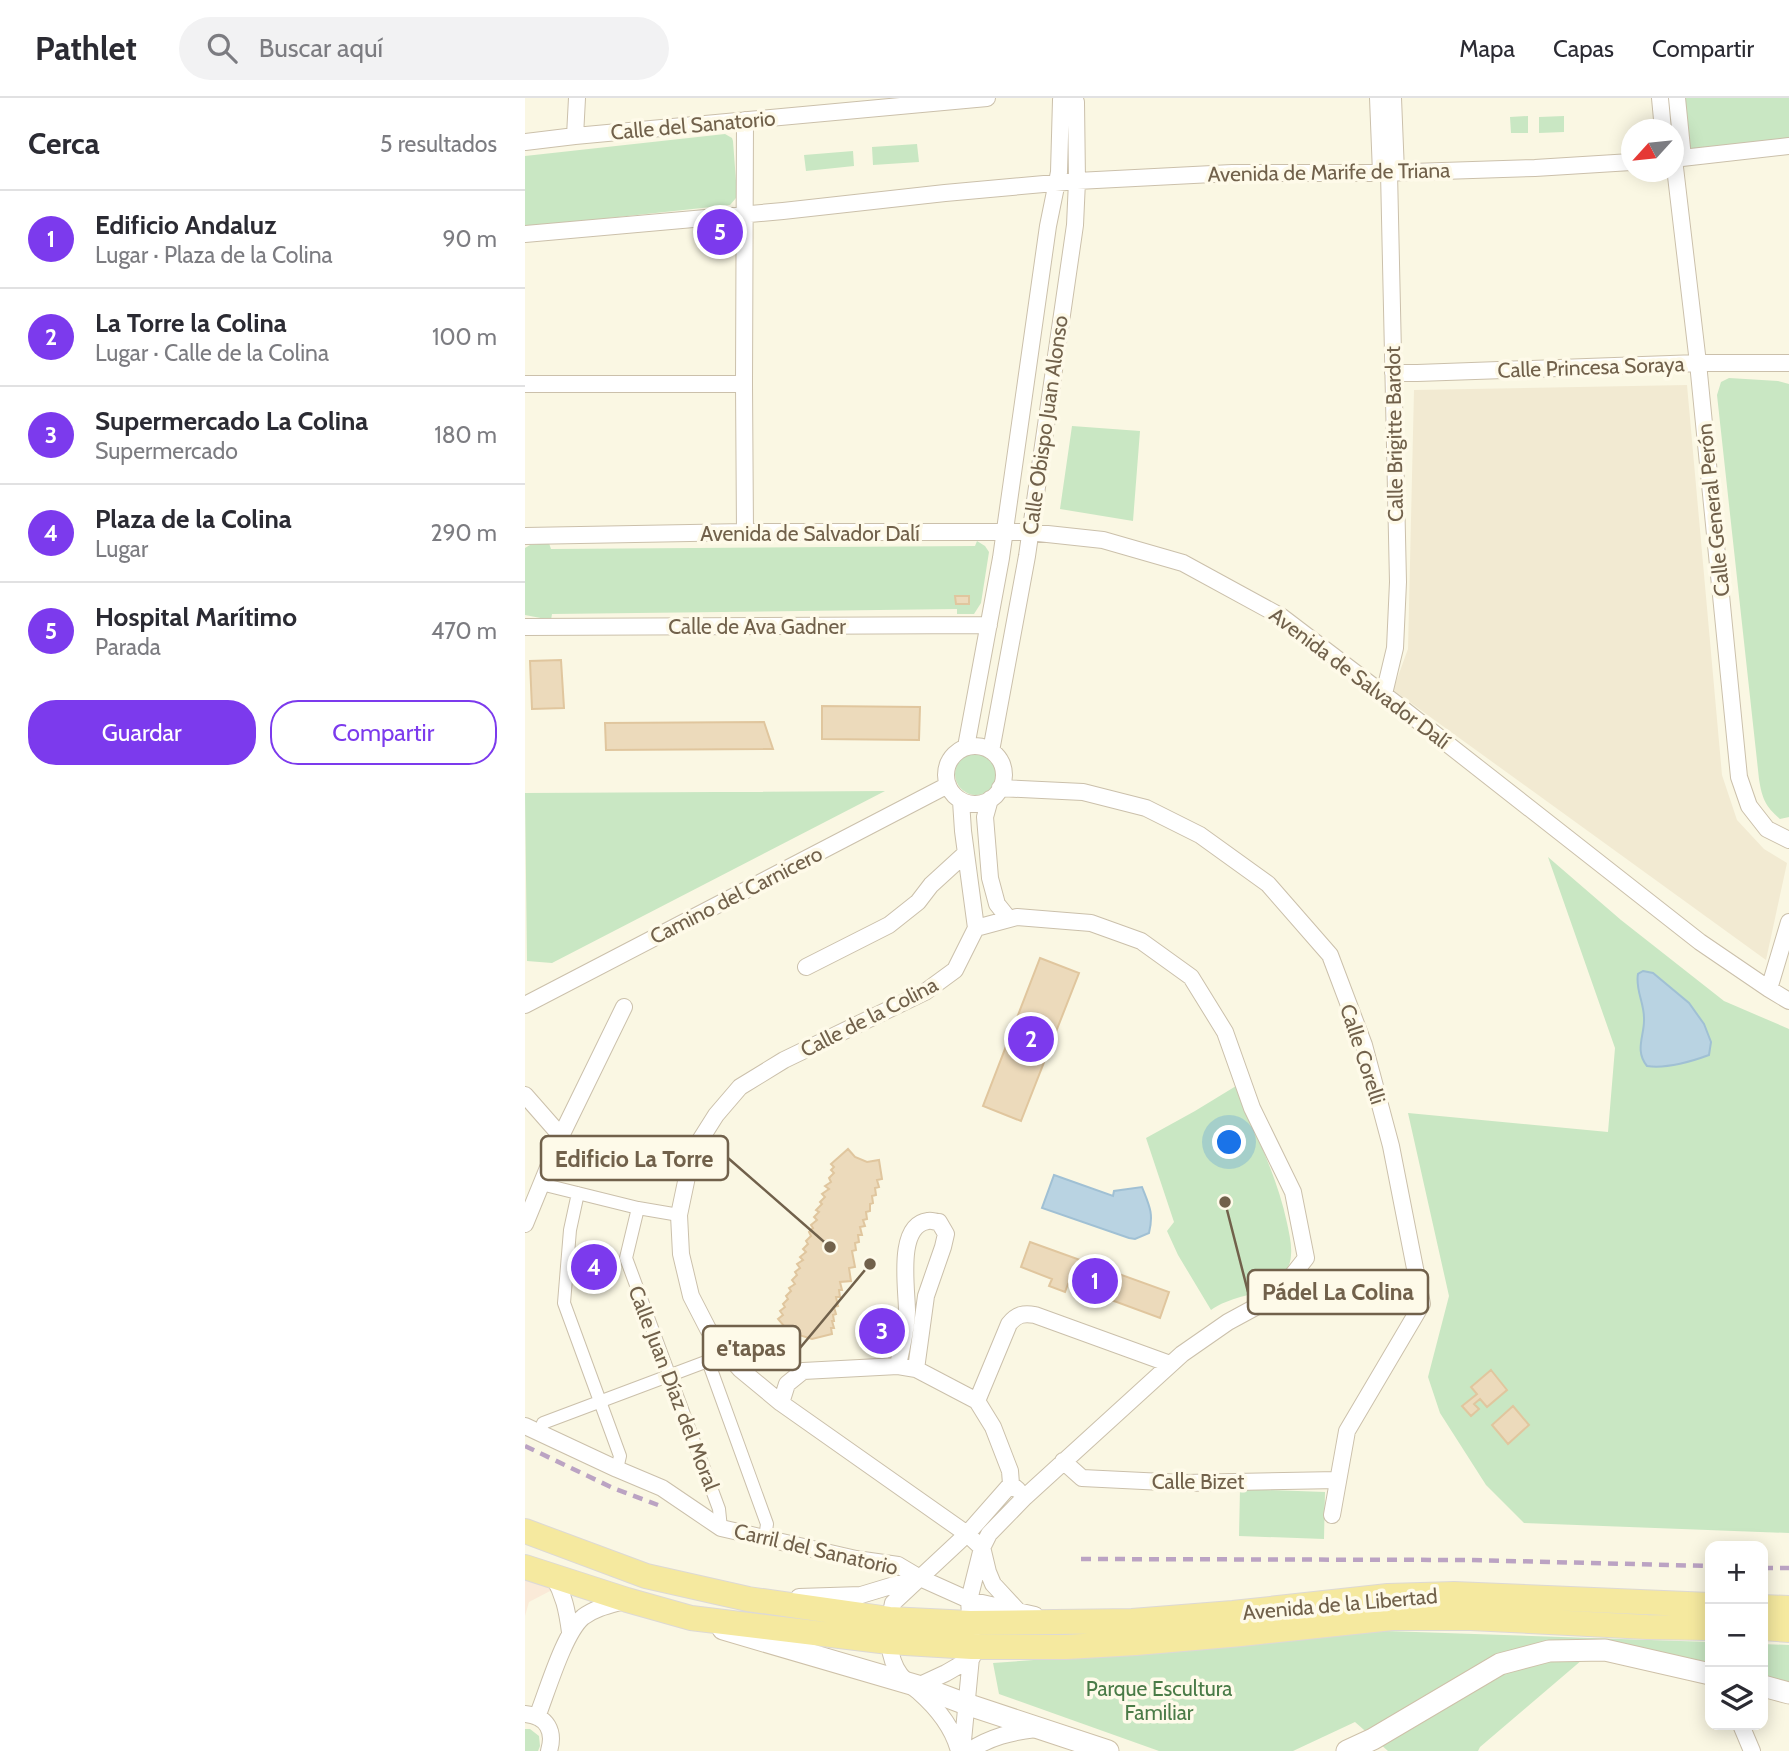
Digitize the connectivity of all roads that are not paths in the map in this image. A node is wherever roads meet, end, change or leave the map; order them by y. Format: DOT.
graph roads {
  1 [pos="577,98"];
  2 [pos="987,98"];
  3 [pos="1063,98"];
  4 [pos="1074,98"];
  5 [pos="1378,98"];
  6 [pos="1393,98"];
  7 [pos="1660,98"];
  8 [pos="1677,98"];
  9 [pos="849,104"];
  10 [pos="1662,119"];
  11 [pos="1677,119"];
  12 [pos="745,120"];
  13 [pos="575,136"];
  14 [pos="525,142"];
  15 [pos="1789,146"];
  16 [pos="1684,158"];
  17 [pos="1621,163"];
  18 [pos="1389,172"];
  19 [pos="1077,181"];
  20 [pos="1679,182"];
  21 [pos="1058,183"];
  22 [pos="1026,186"];
  23 [pos="745,215"];
  24 [pos="1048,226"];
  25 [pos="525,234"];
  26 [pos="1698,363"];
  27 [pos="1789,363"];
  28 [pos="1393,373"];
  29 [pos="525,384"];
  30 [pos="744,384"];
  31 [pos="745,532"];
  32 [pos="1005,532"];
  33 [pos="1029,532"];
  34 [pos="525,537"];
  35 [pos="989,625"];
  36 [pos="525,627"];
  37 [pos="1384,694"];
  38 [pos="966,747"];
  39 [pos="992,751"];
  40 [pos="948,785"];
  41 [pos="995,794"];
  42 [pos="961,801"];
  43 [pos="1789,840"];
  44 [pos="966,853"];
  45 [pos="1009,919"];
  46 [pos="1789,922"];
  47 [pos="976,928"];
  48 [pos="806,967"];
  49 [pos="1769,989"];
  50 [pos="1789,1001"];
  51 [pos="525,1005"];
  52 [pos="624,1007"];
  53 [pos="525,1095"];
  54 [pos="561,1136"];
  55 [pos="541,1184"];
  56 [pos="578,1193"];
  57 [pos="638,1208"];
  58 [pos="679,1215"];
  59 [pos="525,1224"];
  60 [pos="723,1350"];
  61 [pos="708,1361"];
  62 [pos="1170,1364"];
  63 [pos="898,1366"];
  64 [pos="916,1369"];
  65 [pos="669,1376"];
  66 [pos="978,1401"];
  67 [pos="599,1402"];
  68 [pos="781,1402"];
  69 [pos="525,1426"];
  70 [pos="540,1433"];
  71 [pos="1063,1461"];
  72 [pos="617,1469"];
  73 [pos="1338,1480"];
  74 [pos="1011,1484"];
  75 [pos="1025,1497"];
  76 [pos="1332,1515"];
  77 [pos="721,1528"];
  78 [pos="525,1531"];
  79 [pos="967,1534"];
  80 [pos="765,1538"];
  81 [pos="982,1548"];
  82 [pos="525,1567"];
  83 [pos="553,1576"];
  84 [pos="920,1578"];
  85 [pos="748,1599"];
  86 [pos="627,1600"];
  87 [pos="1705,1605"];
  88 [pos="1768,1607"];
  89 [pos="1789,1608"];
  90 [pos="1019,1611"];
  91 [pos="691,1618"];
  92 [pos="1061,1623"];
  93 [pos="1705,1628"];
  94 [pos="1768,1628"];
  95 [pos="889,1630"];
  96 [pos="1789,1630"];
  97 [pos="570,1632"];
  98 [pos="971,1632"];
  99 [pos="1705,1673"];
  100 [pos="912,1684"];
  101 [pos="1768,1689"];
  102 [pos="1768,1690"];
  103 [pos="1789,1693"];
  104 [pos="1789,1699"];
  105 [pos="966,1704"];
  106 [pos="531,1716"];
  107 [pos="1039,1728"];
  108 [pos="1743,1730"];
  109 [pos="1374,1745"];
  110 [pos="552,1750"];
  111 [pos="961,1751"];
  112 [pos="969,1751"];
  113 [pos="1108,1751"];
  114 [pos="1347,1751"];
  115 [pos="1752,1751"];
  1 -- 13 [label="street"];
  2 -- 9 [label="street, Calle del Sanatorio"];
  3 -- 21 [label="street, Calle Obispo Juan Alonso"];
  4 -- 19 [label="street, Calle Obispo Juan Alonso"];
  5 -- 18 [label="street, Calle Brigitte Bardot"];
  6 -- 18 [label="street, Calle Brigitte Bardot"];
  7 -- 10 [label="street"];
  8 -- 11 [label="street, Calle General Perón"];
  9 -- 12 [label="street, Calle del Sanatorio"];
  12 -- 13 [label="street, Calle del Sanatorio"];
  12 -- 23 [label="street"];
  13 -- 14 [label="street, Calle del Sanatorio"];
  15 -- 16 [label="street"];
  17 -- 18 [label="street, Avenida de Marife de Triana"];
  18 -- 19 [label="street, Avenida de Marife de Triana"];
  18 -- 28 [label="street, Calle Brigitte Bardot"];
  19 -- 21 [label="street, Avenida de Marife de Triana"];
  19 -- 33 [label="street, Calle Obispo Juan Alonso"];
  20 -- 26 [label="street, Calle General Perón"];
  21 -- 22 [label="street, Avenida de Marife de Triana"];
  21 -- 24 [label="street, Calle Obispo Juan Alonso"];
  22 -- 23 [label="street, Avenida de Marife de Triana"];
  22 -- 24 [label="street"];
  23 -- 25 [label="street, Avenida de Marife de Triana"];
  23 -- 30 [label="street"];
  24 -- 32 [label="street, Calle Obispo Juan Alonso"];
  26 -- 27 [label="street, Calle Princesa Soraya"];
  26 -- 28 [label="street, Calle Princesa Soraya"];
  26 -- 43 [label="street, Calle General Perón"];
  28 -- 37 [label="street, Calle Brigitte Bardot"];
  29 -- 30 [label="street"];
  30 -- 31 [label="street"];
  31 -- 32 [label="street, Avenida de Salvador Dalí"];
  31 -- 34 [label="street, Avenida de Salvador Dalí"];
  32 -- 33 [label="street, Avenida de Salvador Dalí"];
  32 -- 35 [label="street, Calle Obispo Juan Alonso"];
  33 -- 37 [label="street, Avenida de Salvador Dalí"];
  33 -- 39 [label="street, Calle Obispo Juan Alonso"];
  35 -- 36 [label="street, Calle de Ava Gadner"];
  35 -- 38 [label="street, Calle Obispo Juan Alonso"];
  37 -- 49 [label="street, Avenida de Salvador Dalí"];
  38 -- 39 [label="street"];
  38 -- 40 [label="street"];
  39 -- 41 [label="street"];
  40 -- 42 [label="street"];
  40 -- 51 [label="street, Camino del Carnicero"];
  41 -- 42 [label="street"];
  41 -- 45 [label="street"];
  41 -- 73 [label="street, Calle Corelli"];
  42 -- 44 [label="street"];
  44 -- 47 [label="street"];
  44 -- 48 [label="street"];
  45 -- 47 [label="street"];
  45 -- 62 [label="street"];
  46 -- 49 [label="street"];
  47 -- 58 [label="street, Calle de la Colina"];
  49 -- 50 [label="street, Avenida de Salvador Dalí"];
  52 -- 54 [label="street"];
  53 -- 54 [label="street"];
  54 -- 55 [label="street"];
  55 -- 56 [label="street"];
  55 -- 59 [label="street"];
  56 -- 57 [label="street"];
  56 -- 67 [label="street"];
  57 -- 58 [label="street"];
  57 -- 65 [label="street, Calle Juan Díaz del Moral"];
  58 -- 60 [label="street, Calle de la Colina"];
  60 -- 61 [label="street"];
  60 -- 68 [label="street, Calle de la Colina"];
  61 -- 65 [label="street"];
  61 -- 80 [label="street"];
  62 -- 66 [label="street"];
  62 -- 71 [label="street"];
  63 -- 64 [label="street"];
  63 -- 64 [label="street"];
  63 -- 68 [label="street"];
  64 -- 66 [label="street"];
  65 -- 67 [label="street"];
  65 -- 77 [label="street, Calle Juan Díaz del Moral"];
  66 -- 74 [label="street"];
  67 -- 70 [label="street"];
  67 -- 72 [label="street"];
  68 -- 79 [label="street, Calle de la Colina"];
  69 -- 70 [label="street, Carril del Sanatorio"];
  70 -- 72 [label="street, Carril del Sanatorio"];
  71 -- 73 [label="street, Calle Bizet"];
  71 -- 75 [label="street"];
  72 -- 77 [label="street, Carril del Sanatorio"];
  73 -- 76 [label="street, Calle Corelli"];
  74 -- 75 [label="street"];
  74 -- 79 [label="street"];
  75 -- 81 [label="street"];
  77 -- 80 [label="street, Carril del Sanatorio"];
  78 -- 85 [label="main road"];
  79 -- 81 [label="street, Calle de la Colina"];
  79 -- 84 [label="street"];
  80 -- 84 [label="street, Carril del Sanatorio"];
  81 -- 90 [label="street"];
  81 -- 98 [label="street"];
  82 -- 83 [label="main road"];
  83 -- 86 [label="main road"];
  83 -- 97 [label="street"];
  84 -- 85 [label="street"];
  84 -- 95 [label="street"];
  84 -- 98 [label="street, Carril del Sanatorio"];
  85 -- 95 [label="main road"];
  86 -- 91 [label="main road"];
  86 -- 97 [label="street"];
  87 -- 92 [label="main road, Avenida de la Libertad"];
  88 -- 89 [label="main road"];
  90 -- 92 [label="street, Carril del Sanatorio"];
  90 -- 98 [label="street, Carril del Sanatorio"];
  91 -- 95 [label="main road"];
  91 -- 100 [label="main road"];
  92 -- 98 [label="main road, Avenida de la Libertad"];
  93 -- 98 [label="main road, Avenida de la Libertad"];
  94 -- 96 [label="main road"];
  95 -- 98 [label="main road"];
  95 -- 100 [label="street"];
  97 -- 106 [label="street"];
  98 -- 100 [label="street"];
  98 -- 105 [label="street"];
  99 -- 109 [label="main road"];
  100 -- 105 [label="main road"];
  100 -- 111 [label="street"];
  101 -- 103 [label="main road"];
  102 -- 104 [label="street"];
  105 -- 107 [label="main road"];
  105 -- 111 [label="street"];
  106 -- 110 [label="street"];
  107 -- 112 [label="street"];
  107 -- 113 [label="main road"];
  108 -- 115 [label="street"];
  109 -- 114 [label="main road"];
}
